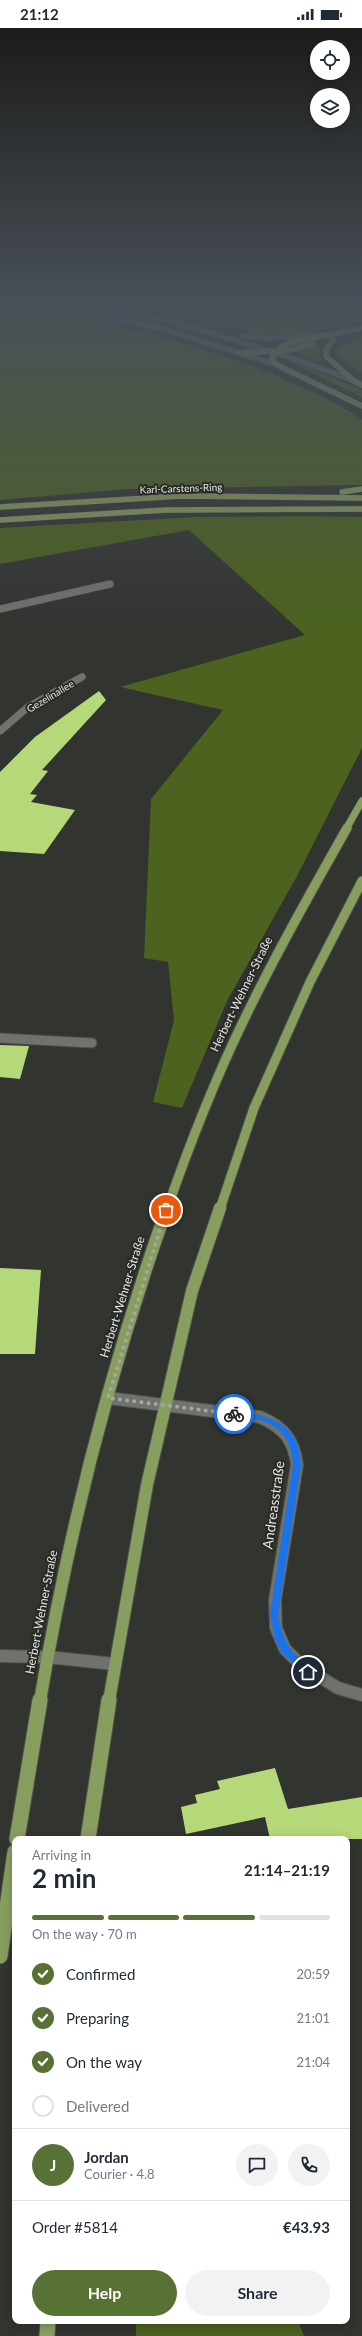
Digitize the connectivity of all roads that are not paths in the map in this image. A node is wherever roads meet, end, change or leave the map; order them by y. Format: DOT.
graph roads {
  1 [pos="362,489"];
  2 [pos="310,496"];
  3 [pos="362,498"];
  4 [pos="0,507"];
  5 [pos="362,509"];
  6 [pos="0,520"];
  7 [pos="110,584"];
  8 [pos="0,610"];
  9 [pos="82,677"];
  10 [pos="0,731"];
  11 [pos="362,801"];
  12 [pos="362,881"];
  13 [pos="0,1038"];
  14 [pos="92,1043"];
  15 [pos="108,1398"];
  16 [pos="165,1405"];
  17 [pos="0,1656"];
  18 [pos="48,1657"];
  19 [pos="114,1664"];
  20 [pos="362,1696"];
  21 [pos="18,1836"];
  22 [pos="88,1836"];
  23 [pos="12,1873"];
  24 [pos="0,1956"];
  25 [pos="48,2324"];
  26 [pos="47,2336"];
  1 -- 2 [label="main road"];
  2 -- 3 [label="main road, Karl-Carstens-Ring"];
  2 -- 4 [label="main road, Karl-Carstens-Ring"];
  5 -- 6 [label="main road, Karl-Carstens-Ring"];
  7 -- 8 [label="main road"];
  9 -- 10 [label="main road, Gezelinallee"];
  11 -- 15 [label="main road, Herbert-Wehner-Straße"];
  12 -- 16 [label="main road"];
  13 -- 14 [label="main road"];
  15 -- 16 [label="main road, Andreasstraße"];
  15 -- 18 [label="main road, Herbert-Wehner-Straße"];
  16 -- 19 [label="main road"];
  16 -- 20 [label="main road, Andreasstraße"];
  17 -- 18 [label="main road"];
  18 -- 19 [label="main road"];
  18 -- 21 [label="main road, Herbert-Wehner-Straße"];
  19 -- 22 [label="main road"];
  23 -- 24 [label="main road"];
  25 -- 26 [label="main road"];
}
